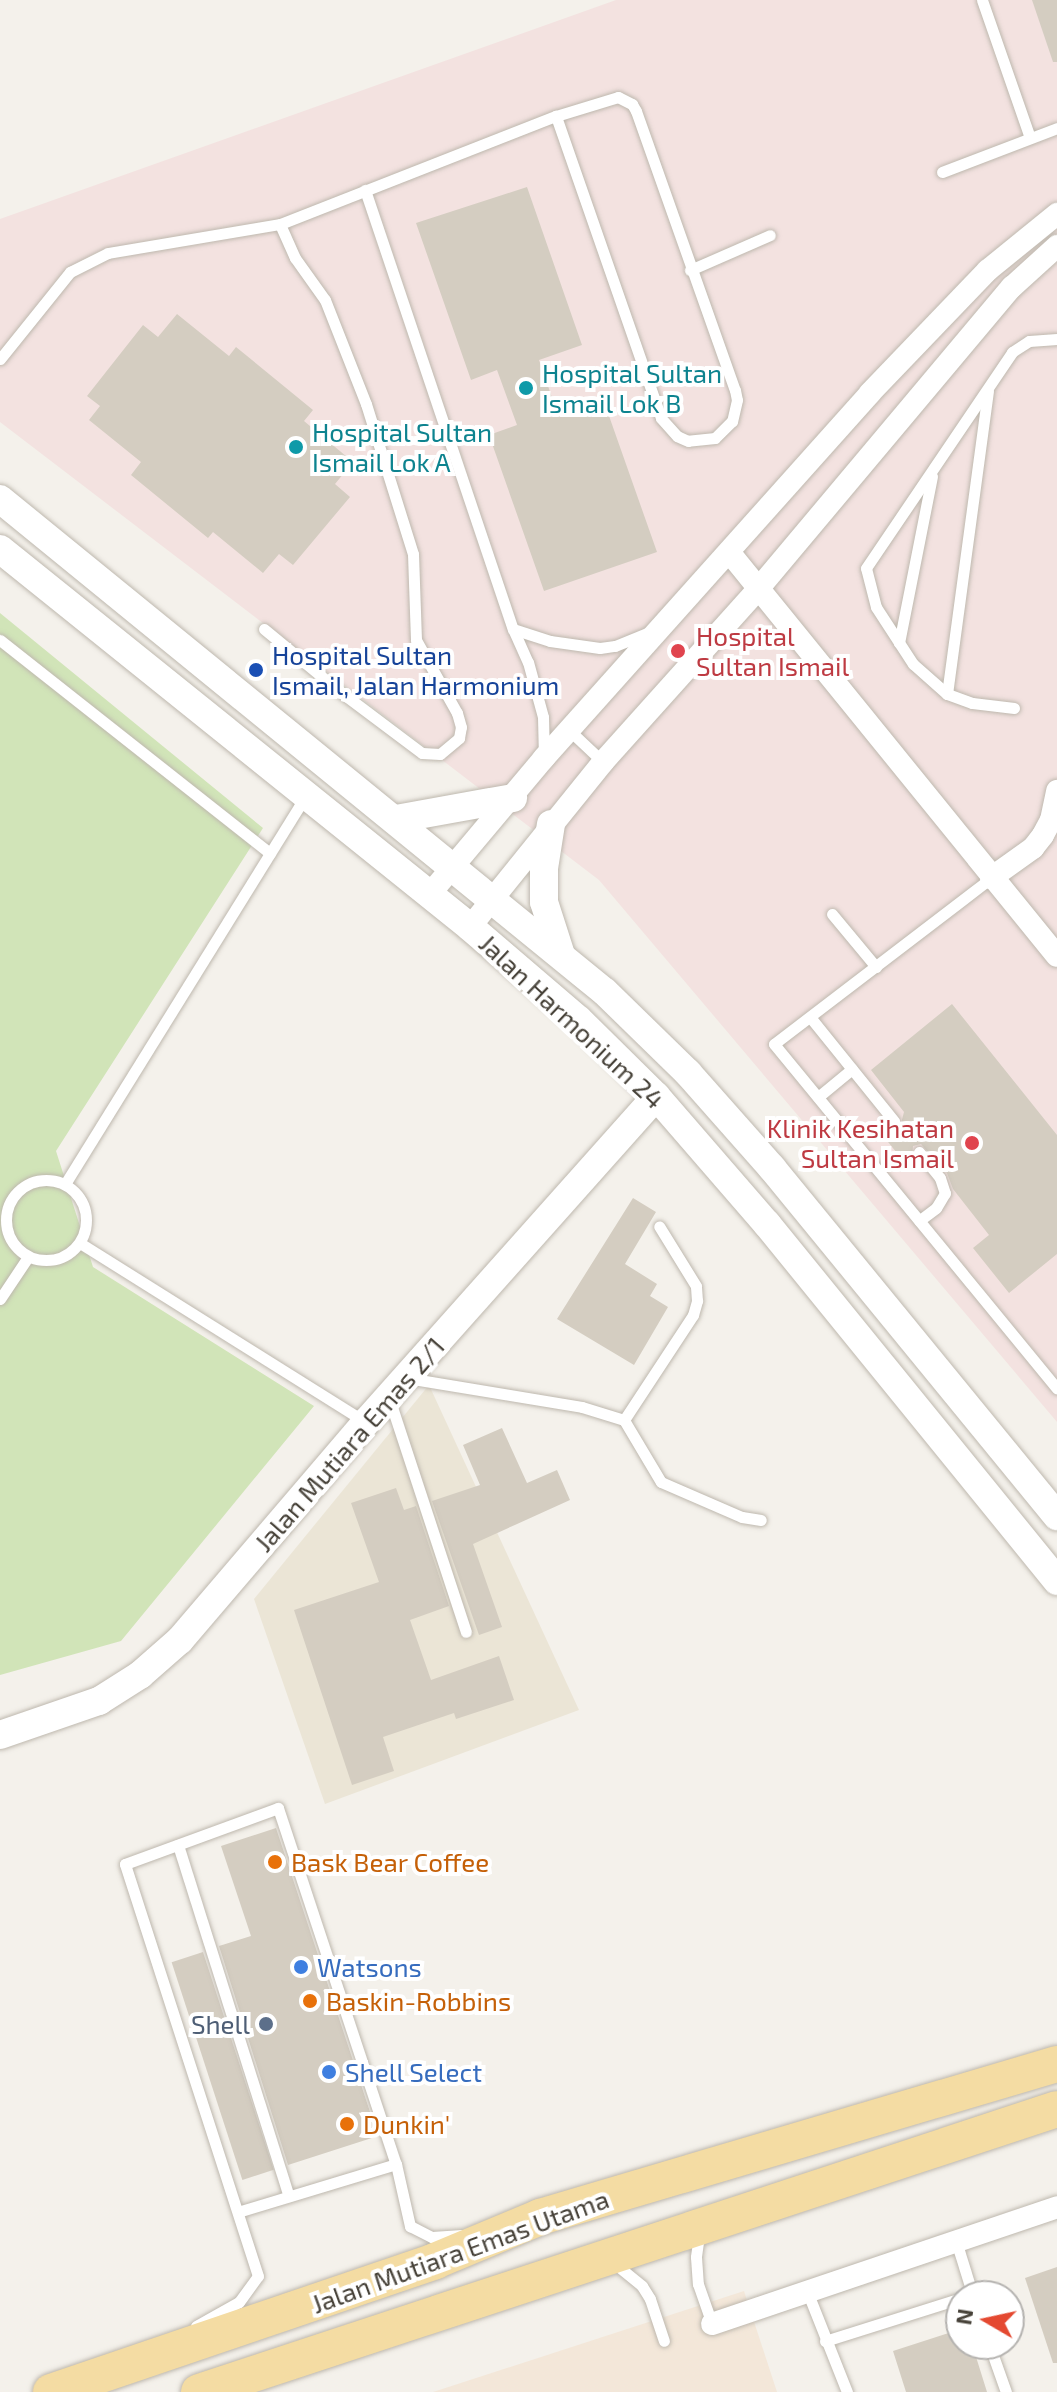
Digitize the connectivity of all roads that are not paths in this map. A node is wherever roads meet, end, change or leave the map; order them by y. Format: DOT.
graph roads {
  1 [pos="982,0"];
  2 [pos="556,116"];
  3 [pos="1055,132"];
  4 [pos="1030,138"];
  5 [pos="942,172"];
  6 [pos="365,190"];
  7 [pos="1057,214"];
  8 [pos="280,224"];
  9 [pos="770,235"];
  10 [pos="1057,246"];
  11 [pos="690,270"];
  12 [pos="1057,339"];
  13 [pos="0,359"];
  14 [pos="989,387"];
  15 [pos="933,472"];
  16 [pos="0,499"];
  17 [pos="0,549"];
  18 [pos="729,552"];
  19 [pos="759,588"];
  20 [pos="660,628"];
  21 [pos="264,629"];
  22 [pos="513,629"];
  23 [pos="0,640"];
  24 [pos="899,643"];
  25 [pos="947,694"];
  26 [pos="1014,708"];
  27 [pos="569,730"];
  28 [pos="544,758"];
  29 [pos="603,762"];
  30 [pos="1057,791"];
  31 [pos="306,795"];
  32 [pos="513,798"];
  33 [pos="396,819"];
  34 [pos="551,824"];
  35 [pos="270,853"];
  36 [pos="454,866"];
  37 [pos="991,878"];
  38 [pos="429,895"];
  39 [pos="492,899"];
  40 [pos="832,914"];
  41 [pos="470,927"];
  42 [pos="561,955"];
  43 [pos="1057,956"];
  44 [pos="876,967"];
  45 [pos="810,1017"];
  46 [pos="852,1069"];
  47 [pos="656,1096"];
  48 [pos="818,1097"];
  49 [pos="894,1121"];
  50 [pos="919,1152"];
  51 [pos="65,1184"];
  52 [pos="5,1200"];
  53 [pos="919,1221"];
  54 [pos="659,1226"];
  55 [pos="80,1243"];
  56 [pos="28,1257"];
  57 [pos="0,1299"];
  58 [pos="397,1387"];
  59 [pos="1057,1389"];
  60 [pos="624,1420"];
  61 [pos="366,1422"];
  62 [pos="1057,1516"];
  63 [pos="761,1520"];
  64 [pos="1057,1581"];
  65 [pos="466,1632"];
  66 [pos="0,1735"];
  67 [pos="178,1845"];
  68 [pos="1057,2064"];
  69 [pos="1057,2109"];
  70 [pos="396,2164"];
  71 [pos="289,2196"];
  72 [pos="1056,2209"];
  73 [pos="238,2212"];
  74 [pos="540,2217"];
  75 [pos="700,2227"];
  76 [pos="956,2241"];
  77 [pos="607,2258"];
  78 [pos="967,2280"];
  79 [pos="807,2291"];
  80 [pos="945,2303"];
  81 [pos="712,2324"];
  82 [pos="664,2341"];
  83 [pos="825,2341"];
  84 [pos="995,2360"];
  85 [pos="124,2368"];
  86 [pos="51,2392"];
  87 [pos="199,2392"];
  88 [pos="847,2392"];
  89 [pos="1006,2392"];
  1 -- 4 [label="lane"];
  2 -- 6 [label="lane"];
  2 -- 11 [label="lane"];
  2 -- 11 [label="lane"];
  3 -- 4 [label="lane"];
  4 -- 5 [label="lane"];
  6 -- 8 [label="lane"];
  6 -- 22 [label="lane"];
  7 -- 18 [label="street"];
  8 -- 13 [label="lane"];
  8 -- 21 [label="lane"];
  9 -- 11 [label="lane"];
  10 -- 19 [label="street"];
  12 -- 14 [label="lane"];
  14 -- 15 [label="lane"];
  14 -- 25 [label="lane"];
  15 -- 24 [label="lane"];
  15 -- 24 [label="lane"];
  16 -- 33 [label="street, Jalan Harmonium 24"];
  17 -- 31 [label="street, Jalan Harmonium 24"];
  18 -- 19 [label="street"];
  18 -- 20 [label="street"];
  19 -- 29 [label="street"];
  19 -- 37 [label="street"];
  20 -- 22 [label="lane"];
  20 -- 27 [label="street"];
  22 -- 28 [label="lane"];
  23 -- 35 [label="lane"];
  24 -- 25 [label="lane"];
  25 -- 26 [label="lane"];
  27 -- 28 [label="street"];
  27 -- 29 [label="lane"];
  28 -- 32 [label="street"];
  29 -- 34 [label="street"];
  30 -- 37 [label="street"];
  31 -- 35 [label="lane"];
  31 -- 38 [label="street, Jalan Harmonium 24"];
  32 -- 33 [label="street"];
  32 -- 36 [label="street"];
  33 -- 36 [label="street, Jalan Harmonium 24"];
  34 -- 39 [label="street"];
  34 -- 42 [label="street"];
  35 -- 51 [label="lane"];
  36 -- 38 [label="street"];
  36 -- 39 [label="street, Jalan Harmonium 24"];
  37 -- 43 [label="street"];
  37 -- 44 [label="lane"];
  38 -- 41 [label="street, Jalan Harmonium 24"];
  39 -- 41 [label="street"];
  39 -- 42 [label="street, Jalan Harmonium 24"];
  40 -- 44 [label="lane"];
  41 -- 47 [label="street, Jalan Harmonium 24"];
  42 -- 62 [label="street, Jalan Harmonium 24"];
  44 -- 45 [label="lane"];
  45 -- 46 [label="lane"];
  45 -- 48 [label="lane"];
  46 -- 48 [label="lane"];
  46 -- 49 [label="lane"];
  47 -- 58 [label="street, Jalan Mutiara Emas 2/1"];
  47 -- 64 [label="street, Jalan Harmonium 24"];
  48 -- 53 [label="lane"];
  50 -- 53 [label="lane"];
  51 -- 52 [label="lane"];
  51 -- 55 [label="lane"];
  52 -- 56 [label="lane"];
  53 -- 59 [label="lane"];
  54 -- 60 [label="lane"];
  55 -- 56 [label="lane"];
  55 -- 61 [label="lane"];
  56 -- 57 [label="lane"];
  58 -- 60 [label="lane"];
  58 -- 61 [label="street, Jalan Mutiara Emas 2/1"];
  58 -- 65 [label="lane"];
  60 -- 63 [label="lane"];
  61 -- 66 [label="street, Jalan Mutiara Emas 2/1"];
  67 -- 70 [label="lane"];
  67 -- 71 [label="lane"];
  67 -- 73 [label="lane"];
  68 -- 74 [label="main road, Jalan Mutiara Emas Utama"];
  69 -- 75 [label="main road, Jalan Mutiara Emas Utama"];
  70 -- 71 [label="lane"];
  70 -- 74 [label="lane"];
  71 -- 73 [label="lane"];
  72 -- 76 [label="street"];
  73 -- 85 [label="lane"];
  74 -- 85 [label="main road, Jalan Mutiara Emas Utama"];
  75 -- 77 [label="main road, Jalan Mutiara Emas Utama"];
  75 -- 81 [label="lane"];
  76 -- 78 [label="lane"];
  76 -- 79 [label="street"];
  77 -- 82 [label="lane"];
  77 -- 87 [label="main road, Jalan Mutiara Emas Utama"];
  79 -- 81 [label="street"];
  79 -- 83 [label="lane"];
  80 -- 83 [label="lane"];
  83 -- 88 [label="lane"];
  84 -- 89 [label="lane"];
  85 -- 86 [label="main road, Jalan Mutiara Emas Utama"];
}
